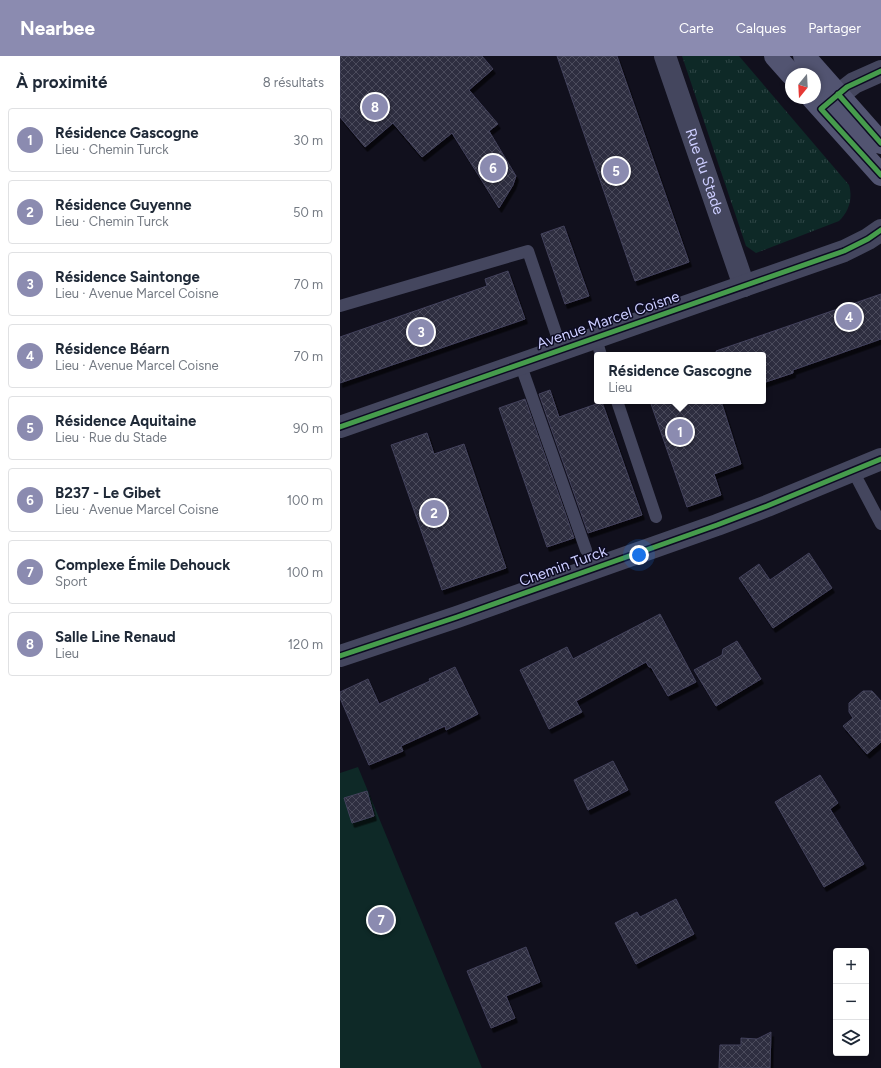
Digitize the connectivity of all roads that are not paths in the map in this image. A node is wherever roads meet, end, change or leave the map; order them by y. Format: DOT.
graph roads {
  1 [pos="665,56"];
  2 [pos="775,56"];
  3 [pos="804,56"];
  4 [pos="786,68"];
  5 [pos="881,71"];
  6 [pos="838,94"];
  7 [pos="821,102"];
  8 [pos="816,104"];
  9 [pos="881,143"];
  10 [pos="881,176"];
  11 [pos="881,230"];
  12 [pos="744,286"];
  13 [pos="340,306"];
  14 [pos="598,346"];
  15 [pos="561,348"];
  16 [pos="520,363"];
  17 [pos="618,404"];
  18 [pos="340,427"];
  19 [pos="881,459"];
  20 [pos="853,471"];
  21 [pos="656,517"];
  22 [pos="881,524"];
  23 [pos="586,550"];
  24 [pos="340,656"];
  1 -- 12 [label="street, Rue du Stade"];
  2 -- 4 [label="main road"];
  3 -- 6 [label="main road"];
  5 -- 6 [label="street"];
  6 -- 7 [label="street"];
  6 -- 9 [label="main road"];
  8 -- 10 [label="main road"];
  11 -- 12 [label="street, Avenue Marcel Coisne"];
  12 -- 14 [label="street, Avenue Marcel Coisne"];
  13 -- 15 [label="lane"];
  14 -- 15 [label="street, Avenue Marcel Coisne"];
  15 -- 16 [label="street, Avenue Marcel Coisne"];
  16 -- 18 [label="street, Avenue Marcel Coisne"];
  16 -- 23 [label="lane"];
  17 -- 21 [label="lane"];
  19 -- 20 [label="street, Chemin Turck"];
  20 -- 22 [label="lane"];
  20 -- 24 [label="street, Chemin Turck"];
}
